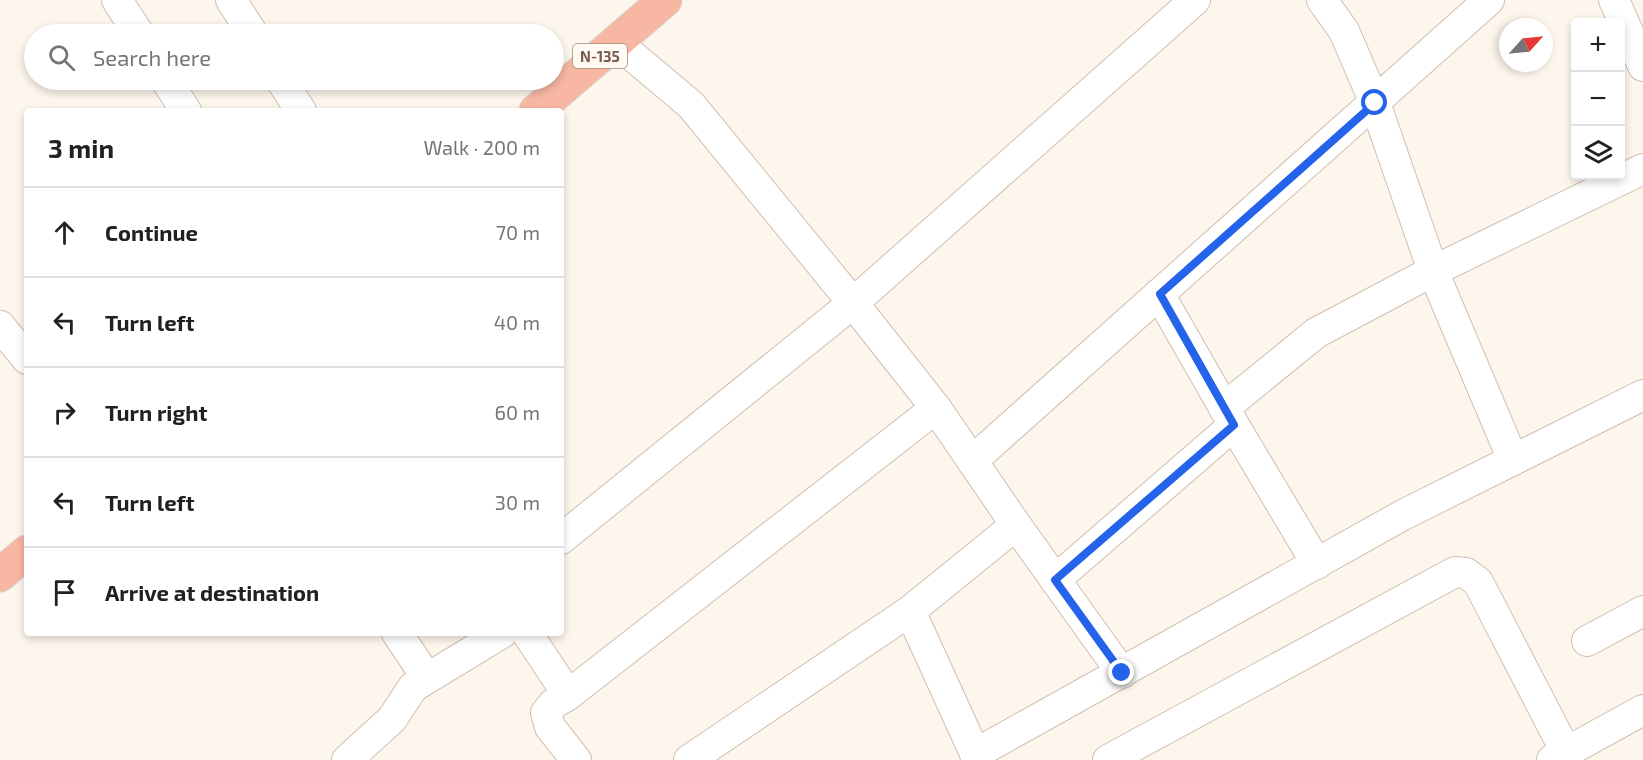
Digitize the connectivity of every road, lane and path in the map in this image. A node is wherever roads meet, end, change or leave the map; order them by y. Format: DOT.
graph roads {
  1 [pos="117,0"];
  2 [pos="231,0"];
  3 [pos="664,0"];
  4 [pos="1195,0"];
  5 [pos="1322,0"];
  6 [pos="1489,0"];
  7 [pos="1614,0"];
  8 [pos="132,24"];
  9 [pos="247,24"];
  10 [pos="616,42"];
  11 [pos="1643,66"];
  12 [pos="564,87"];
  13 [pos="172,90"];
  14 [pos="287,90"];
  15 [pos="560,90"];
  16 [pos="1375,103"];
  17 [pos="184,108"];
  18 [pos="299,108"];
  19 [pos="539,108"];
  20 [pos="1643,169"];
  21 [pos="1433,271"];
  22 [pos="1160,294"];
  23 [pos="853,303"];
  24 [pos="0,326"];
  25 [pos="24,355"];
  26 [pos="1643,395"];
  27 [pos="936,408"];
  28 [pos="1229,417"];
  29 [pos="1513,460"];
  30 [pos="972,461"];
  31 [pos="1016,525"];
  32 [pos="564,537"];
  33 [pos="24,555"];
  34 [pos="1317,564"];
  35 [pos="0,575"];
  36 [pos="1055,580"];
  37 [pos="910,611"];
  38 [pos="1643,611"];
  39 [pos="400,636"];
  40 [pos="497,636"];
  41 [pos="528,636"];
  42 [pos="1587,641"];
  43 [pos="1122,673"];
  44 [pos="427,678"];
  45 [pos="568,695"];
  46 [pos="1643,710"];
  47 [pos="1559,756"];
  48 [pos="977,757"];
  49 [pos="347,760"];
  50 [pos="576,760"];
  51 [pos="689,760"];
  52 [pos="1108,760"];
  1 -- 8 [label="street"];
  2 -- 9 [label="street"];
  3 -- 10 [label="highway, N-135"];
  4 -- 23 [label="street"];
  5 -- 16 [label="street"];
  6 -- 16 [label="street"];
  7 -- 11 [label="street"];
  10 -- 12 [label="highway, N-135"];
  10 -- 23 [label="street"];
  13 -- 17 [label="street"];
  14 -- 18 [label="street"];
  15 -- 19 [label="highway, N-135"];
  16 -- 21 [label="street"];
  16 -- 22 [label="street"];
  20 -- 21 [label="street"];
  21 -- 28 [label="street"];
  21 -- 29 [label="street"];
  22 -- 28 [label="street"];
  22 -- 30 [label="street"];
  23 -- 27 [label="street"];
  23 -- 32 [label="street"];
  24 -- 25 [label="street"];
  26 -- 29 [label="street"];
  27 -- 30 [label="street"];
  27 -- 45 [label="street"];
  28 -- 34 [label="street"];
  28 -- 36 [label="street"];
  29 -- 34 [label="street"];
  30 -- 31 [label="street"];
  31 -- 36 [label="street"];
  31 -- 37 [label="street"];
  33 -- 35 [label="highway"];
  34 -- 43 [label="street"];
  36 -- 43 [label="street"];
  37 -- 48 [label="street"];
  37 -- 51 [label="street"];
  38 -- 42 [label="street"];
  39 -- 44 [label="street"];
  40 -- 44 [label="street"];
  41 -- 45 [label="street"];
  43 -- 48 [label="street"];
  44 -- 49 [label="street"];
  45 -- 50 [label="street"];
  46 -- 47 [label="street"];
  47 -- 52 [label="street"];
}
